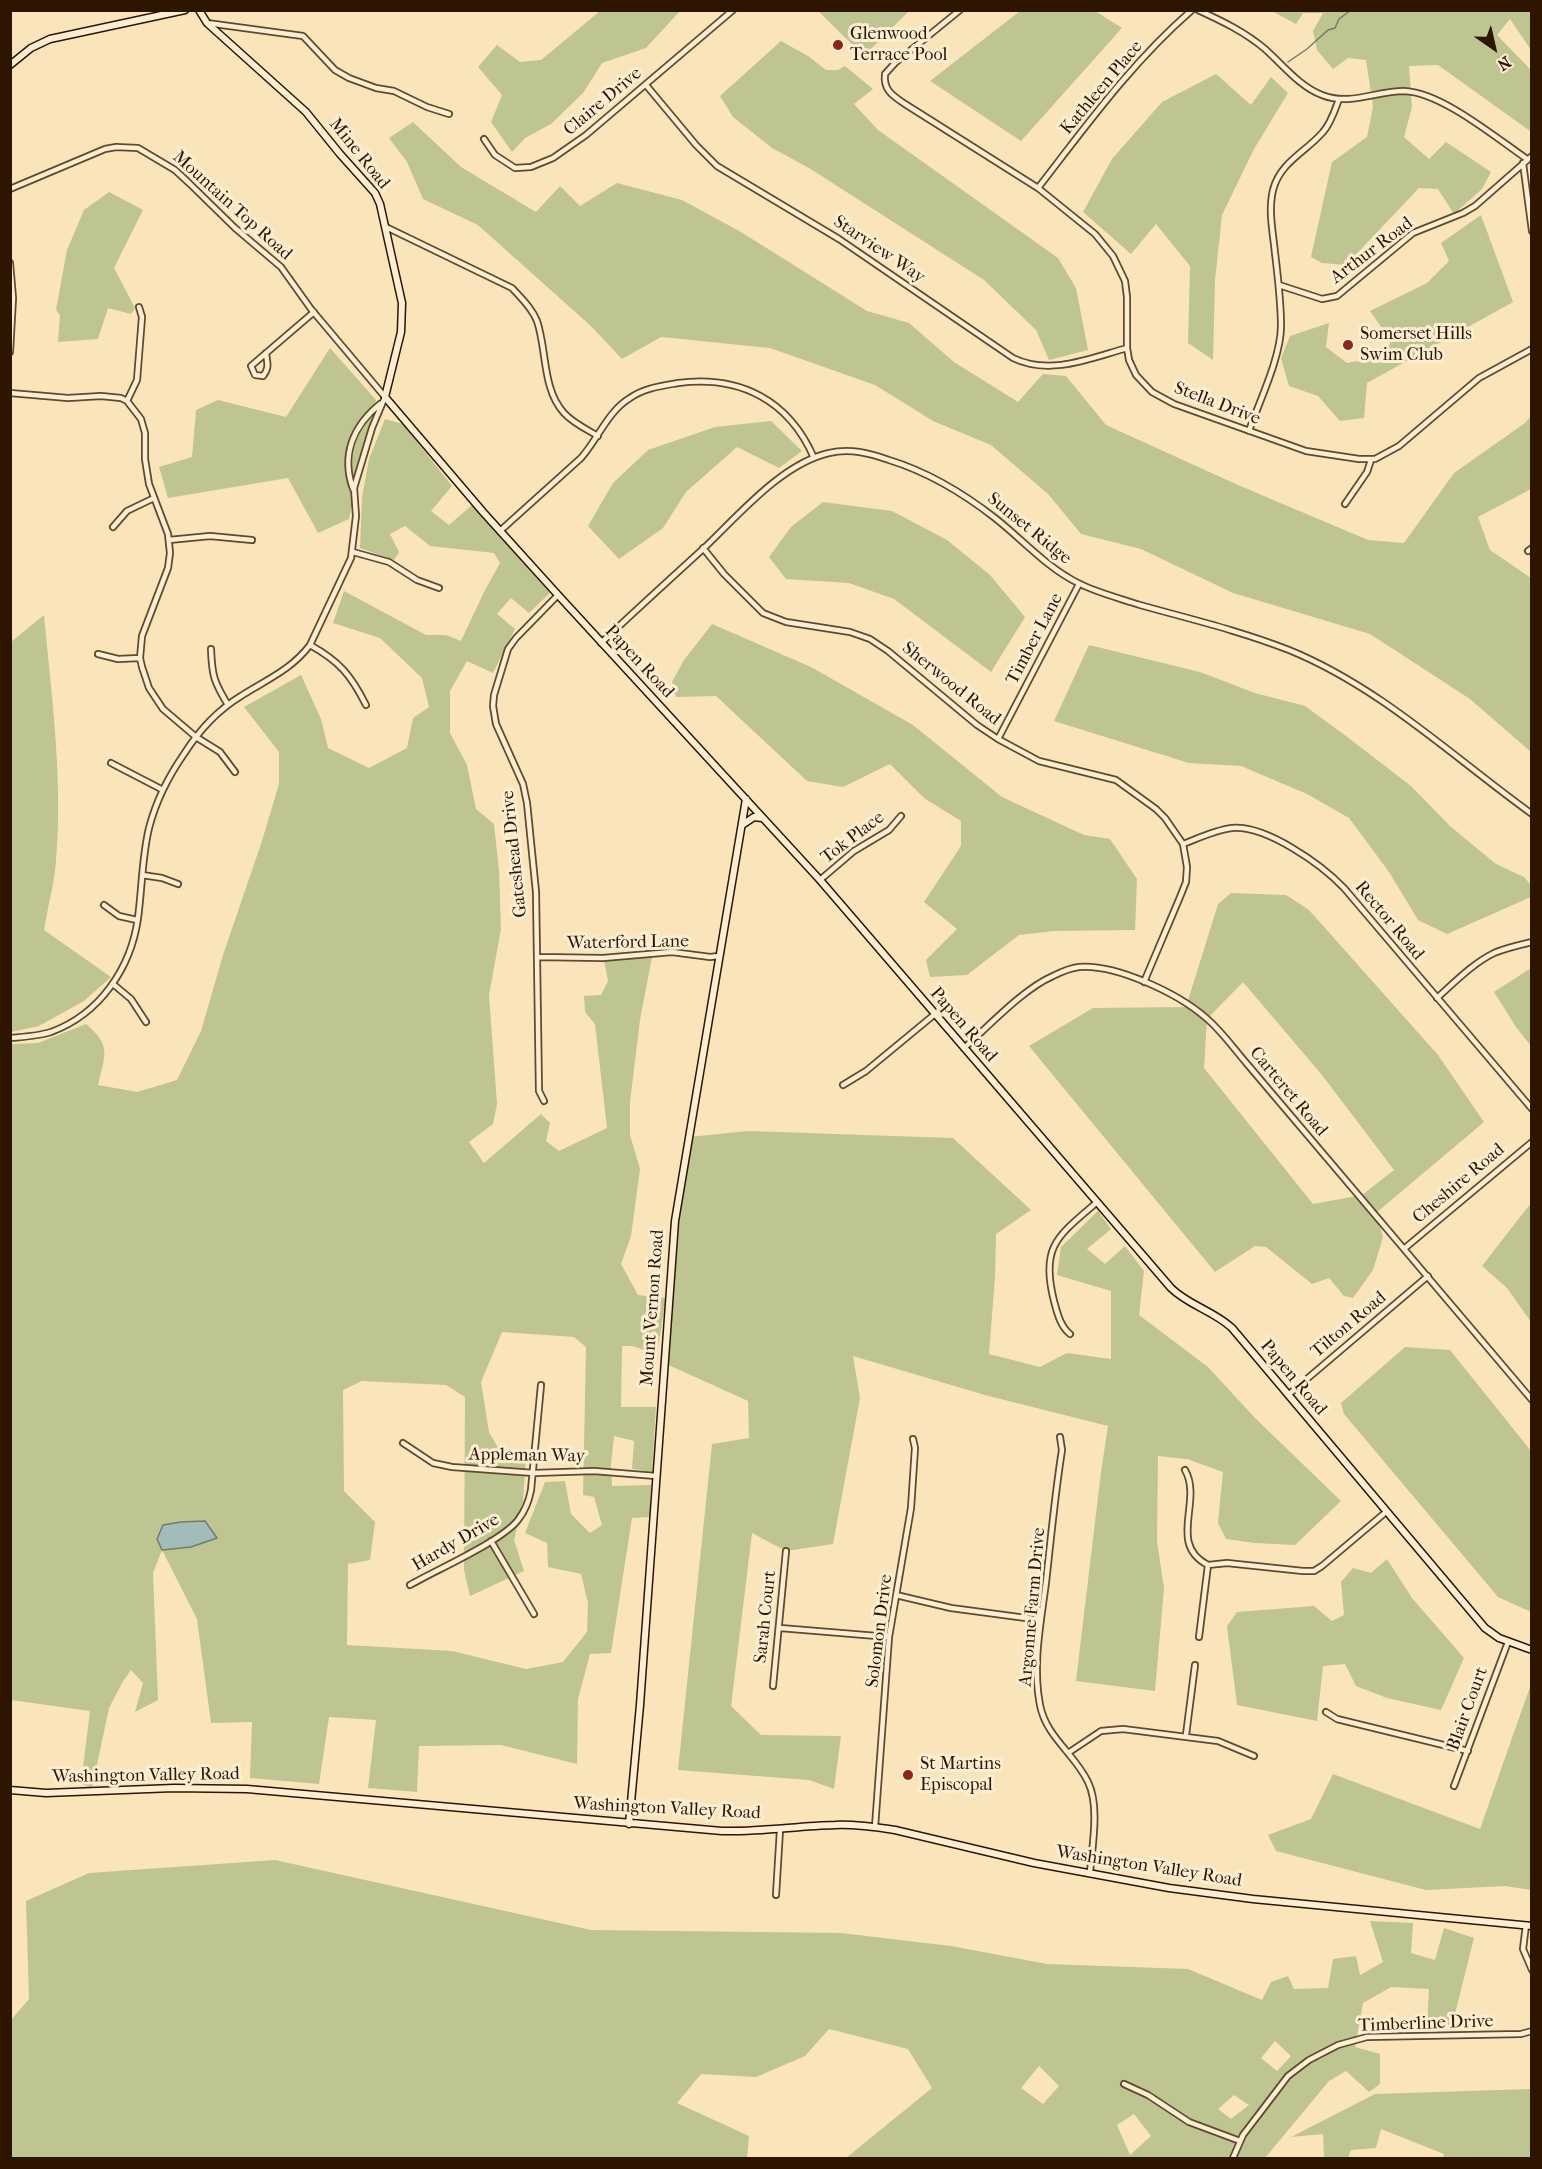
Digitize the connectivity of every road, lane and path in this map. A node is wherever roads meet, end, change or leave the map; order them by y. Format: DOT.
graph roads {
  1 [pos="185,10"];
  2 [pos="199,10"];
  3 [pos="733,10"];
  4 [pos="960,10"];
  5 [pos="1192,10"];
  6 [pos="1198,10"];
  7 [pos="207,23"];
  8 [pos="10,64"];
  9 [pos="646,85"];
  10 [pos="1339,99"];
  11 [pos="449,114"];
  12 [pos="484,139"];
  13 [pos="1527,159"];
  14 [pos="1038,188"];
  15 [pos="10,189"];
  16 [pos="386,227"];
  17 [pos="1532,231"];
  18 [pos="10,263"];
  19 [pos="1279,285"];
  20 [pos="139,308"];
  21 [pos="314,312"];
  22 [pos="1127,348"];
  23 [pos="1532,349"];
  24 [pos="10,352"];
  25 [pos="266,353"];
  26 [pos="10,393"];
  27 [pos="384,400"];
  28 [pos="127,401"];
  29 [pos="1249,431"];
  30 [pos="598,436"];
  31 [pos="814,458"];
  32 [pos="1371,460"];
  33 [pos="354,492"];
  34 [pos="154,498"];
  35 [pos="1346,504"];
  36 [pos="112,527"];
  37 [pos="500,531"];
  38 [pos="169,540"];
  39 [pos="252,540"];
  40 [pos="703,548"];
  41 [pos="353,552"];
  42 [pos="1079,584"];
  43 [pos="439,588"];
  44 [pos="558,595"];
  45 [pos="601,643"];
  46 [pos="310,645"];
  47 [pos="211,649"];
  48 [pos="98,654"];
  49 [pos="140,658"];
  50 [pos="228,705"];
  51 [pos="366,705"];
  52 [pos="196,737"];
  53 [pos="998,739"];
  54 [pos="111,763"];
  55 [pos="234,772"];
  56 [pos="163,790"];
  57 [pos="746,799"];
  58 [pos="1532,814"];
  59 [pos="901,816"];
  60 [pos="764,819"];
  61 [pos="742,825"];
  62 [pos="1183,844"];
  63 [pos="142,875"];
  64 [pos="820,880"];
  65 [pos="178,884"];
  66 [pos="104,905"];
  67 [pos="137,920"];
  68 [pos="1532,942"];
  69 [pos="719,956"];
  70 [pos="538,957"];
  71 [pos="1144,982"];
  72 [pos="112,984"];
  73 [pos="1437,998"];
  74 [pos="934,1014"];
  75 [pos="146,1023"];
  76 [pos="10,1038"];
  77 [pos="964,1048"];
  78 [pos="843,1085"];
  79 [pos="544,1101"];
  80 [pos="1532,1109"];
  81 [pos="1532,1142"];
  82 [pos="1096,1203"];
  83 [pos="1405,1248"];
  84 [pos="1428,1276"];
  85 [pos="1070,1334"];
  86 [pos="541,1386"];
  87 [pos="1288,1395"];
  88 [pos="1532,1400"];
  89 [pos="1060,1437"];
  90 [pos="913,1439"];
  91 [pos="403,1443"];
  92 [pos="1185,1470"];
  93 [pos="534,1473"];
  94 [pos="656,1476"];
  95 [pos="1386,1512"];
  96 [pos="491,1541"];
  97 [pos="786,1551"];
  98 [pos="1208,1565"];
  99 [pos="410,1585"];
  100 [pos="896,1595"];
  101 [pos="534,1614"];
  102 [pos="1041,1620"];
  103 [pos="780,1628"];
  104 [pos="1198,1636"];
  105 [pos="889,1637"];
  106 [pos="1508,1642"];
  107 [pos="1532,1650"];
  108 [pos="1195,1665"];
  109 [pos="773,1686"];
  110 [pos="1326,1712"];
  111 [pos="1186,1735"];
  112 [pos="1468,1751"];
  113 [pos="1068,1753"];
  114 [pos="1254,1756"];
  115 [pos="1454,1786"];
  116 [pos="10,1790"];
  117 [pos="629,1824"];
  118 [pos="876,1827"];
  119 [pos="780,1830"];
  120 [pos="1090,1873"];
  121 [pos="776,1895"];
  122 [pos="1529,1925"];
  123 [pos="1532,1970"];
  124 [pos="1532,2031"];
  125 [pos="1124,2084"];
  126 [pos="1240,2141"];
  127 [pos="1233,2158"];
  1 -- 8 [label="street"];
  2 -- 7 [label="street, Mine Road"];
  3 -- 9 [label="street, Claire Drive"];
  4 -- 14 [label="street, Stella Drive"];
  5 -- 14 [label="street, Kathleen Place"];
  6 -- 10 [label="street"];
  7 -- 11 [label="street"];
  7 -- 16 [label="street, Mine Road"];
  9 -- 12 [label="street, Claire Drive"];
  9 -- 22 [label="street, Starview Way"];
  10 -- 13 [label="street"];
  10 -- 19 [label="street"];
  13 -- 17 [label="street"];
  13 -- 19 [label="street, Arthur Road"];
  14 -- 22 [label="street, Stella Drive"];
  15 -- 21 [label="street, Mountain Top Road"];
  16 -- 27 [label="street, Mine Road"];
  16 -- 30 [label="street"];
  18 -- 24 [label="street"];
  19 -- 29 [label="street"];
  20 -- 28 [label="street"];
  21 -- 25 [label="street"];
  21 -- 27 [label="street, Mountain Top Road"];
  22 -- 29 [label="street, Stella Drive"];
  23 -- 32 [label="street"];
  25 -- 25 [label="street"];
  26 -- 28 [label="street"];
  27 -- 33 [label="street"];
  27 -- 33 [label="street"];
  27 -- 37 [label="street, Papen Road"];
  28 -- 34 [label="street"];
  29 -- 32 [label="street, Stella Drive"];
  30 -- 31 [label="street"];
  30 -- 37 [label="street"];
  31 -- 40 [label="street, Sunset Ridge"];
  31 -- 42 [label="street, Sunset Ridge"];
  32 -- 35 [label="street"];
  33 -- 41 [label="street"];
  34 -- 36 [label="street"];
  34 -- 38 [label="street"];
  37 -- 44 [label="street, Papen Road"];
  38 -- 39 [label="street"];
  38 -- 49 [label="street"];
  40 -- 45 [label="street, Sunset Ridge"];
  40 -- 53 [label="street, Sherwood Road"];
  41 -- 43 [label="street"];
  41 -- 46 [label="street"];
  42 -- 53 [label="street, Timber Lane"];
  42 -- 58 [label="street, Sunset Ridge"];
  44 -- 45 [label="street, Papen Road"];
  44 -- 70 [label="street, Gateshead Drive"];
  45 -- 57 [label="street, Papen Road"];
  46 -- 50 [label="street"];
  46 -- 51 [label="street"];
  47 -- 50 [label="street"];
  48 -- 49 [label="street"];
  49 -- 52 [label="street"];
  50 -- 52 [label="street"];
  52 -- 55 [label="street"];
  52 -- 56 [label="street"];
  53 -- 62 [label="street, Sherwood Road"];
  54 -- 56 [label="street"];
  56 -- 63 [label="street"];
  57 -- 60 [label="street, Papen Road"];
  57 -- 61 [label="street, Mount Vernon Road"];
  59 -- 64 [label="street, Tok Place"];
  60 -- 61 [label="street"];
  60 -- 64 [label="street, Papen Road"];
  61 -- 69 [label="street, Mount Vernon Road"];
  62 -- 71 [label="street"];
  62 -- 73 [label="street, Rector Road"];
  63 -- 65 [label="street"];
  63 -- 67 [label="street"];
  64 -- 74 [label="street, Papen Road"];
  66 -- 67 [label="street"];
  67 -- 72 [label="street"];
  68 -- 73 [label="street"];
  69 -- 70 [label="street, Waterford Lane"];
  69 -- 94 [label="street, Mount Vernon Road"];
  70 -- 79 [label="street, Gateshead Drive"];
  71 -- 77 [label="street, Carteret Road"];
  71 -- 83 [label="street, Carteret Road"];
  72 -- 75 [label="street"];
  72 -- 76 [label="street"];
  73 -- 80 [label="street, Rector Road"];
  74 -- 77 [label="street, Papen Road"];
  74 -- 78 [label="street"];
  77 -- 82 [label="street, Papen Road"];
  81 -- 83 [label="street, Cheshire Road"];
  82 -- 85 [label="street"];
  82 -- 87 [label="street, Papen Road"];
  83 -- 84 [label="street, Carteret Road"];
  84 -- 87 [label="street, Tilton Road"];
  84 -- 88 [label="street, Carteret Road"];
  86 -- 93 [label="street, Hardy Drive"];
  87 -- 95 [label="street, Papen Road"];
  89 -- 102 [label="street, Argonne Farm Drive"];
  90 -- 100 [label="street, Solomon Drive"];
  91 -- 93 [label="street, Appleman Way"];
  92 -- 98 [label="street"];
  93 -- 94 [label="street, Appleman Way"];
  93 -- 96 [label="street, Hardy Drive"];
  94 -- 117 [label="street, Mount Vernon Road"];
  95 -- 98 [label="street"];
  95 -- 106 [label="street, Papen Road"];
  96 -- 99 [label="street, Hardy Drive"];
  96 -- 101 [label="street"];
  97 -- 103 [label="street, Sarah Court"];
  98 -- 104 [label="street"];
  100 -- 102 [label="street"];
  100 -- 105 [label="street, Solomon Drive"];
  102 -- 113 [label="street, Argonne Farm Drive"];
  103 -- 105 [label="street"];
  103 -- 109 [label="street, Sarah Court"];
  105 -- 118 [label="street, Solomon Drive"];
  106 -- 107 [label="street, Papen Road"];
  106 -- 112 [label="street, Blair Court"];
  108 -- 111 [label="street"];
  110 -- 112 [label="street"];
  111 -- 113 [label="street"];
  111 -- 114 [label="street"];
  112 -- 115 [label="street, Blair Court"];
  113 -- 120 [label="street, Argonne Farm Drive"];
  116 -- 117 [label="street, Washington Valley Road"];
  117 -- 119 [label="street, Washington Valley Road"];
  118 -- 119 [label="street, Washington Valley Road"];
  118 -- 120 [label="street, Washington Valley Road"];
  119 -- 121 [label="street"];
  120 -- 122 [label="street, Washington Valley Road"];
  122 -- 123 [label="street"];
  124 -- 126 [label="street, Timberline Drive"];
  125 -- 126 [label="street"];
  126 -- 127 [label="street, Timberline Drive"];
}
